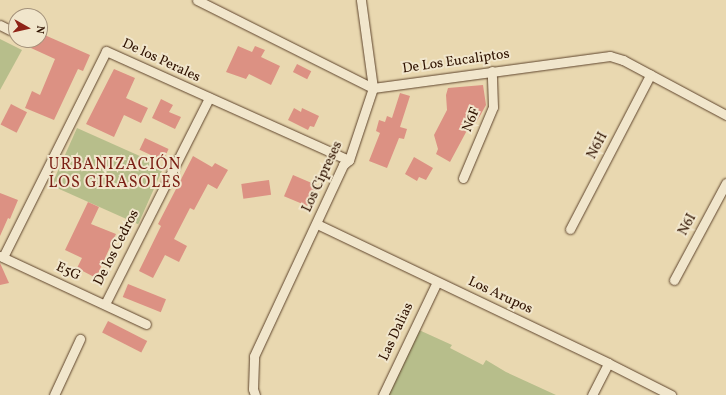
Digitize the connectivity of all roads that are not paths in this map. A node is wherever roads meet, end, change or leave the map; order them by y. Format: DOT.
graph roads {
  1 [pos="197,0"];
  2 [pos="360,0"];
  3 [pos="492,71"];
  4 [pos="650,75"];
  5 [pos="373,88"];
  6 [pos="209,98"];
  7 [pos="726,115"];
  8 [pos="349,160"];
  9 [pos="463,178"];
  10 [pos="726,183"];
  11 [pos="317,224"];
  12 [pos="570,229"];
  13 [pos="1,257"];
  14 [pos="674,280"];
  15 [pos="437,282"];
  16 [pos="105,304"];
  17 [pos="146,324"];
  18 [pos="80,339"];
  19 [pos="608,363"];
  20 [pos="54,395"];
  21 [pos="255,395"];
  22 [pos="383,395"];
  23 [pos="592,395"];
  24 [pos="670,395"];
  1 -- 5 [label="street"];
  2 -- 5 [label="street, Los Cipreses"];
  3 -- 4 [label="street, De Los Eucaliptos"];
  3 -- 5 [label="street, De Los Eucaliptos"];
  3 -- 9 [label="street, N6F"];
  4 -- 7 [label="street, De Los Eucaliptos"];
  4 -- 12 [label="street, N6H"];
  5 -- 8 [label="street, Los Cipreses"];
  6 -- 8 [label="street, De los Perales"];
  6 -- 13 [label="street, De los Perales"];
  6 -- 16 [label="street, De los Cedros"];
  8 -- 11 [label="street, Los Cipreses"];
  10 -- 14 [label="street, N6I"];
  11 -- 15 [label="street, Los Arupos"];
  11 -- 21 [label="street, Los Cipreses"];
  13 -- 16 [label="street, E5G"];
  15 -- 19 [label="street, Los Arupos"];
  15 -- 22 [label="street, Las Dalias"];
  16 -- 17 [label="street, E5G"];
  18 -- 20 [label="street"];
  19 -- 23 [label="street"];
  19 -- 24 [label="street, Los Arupos"];
}
